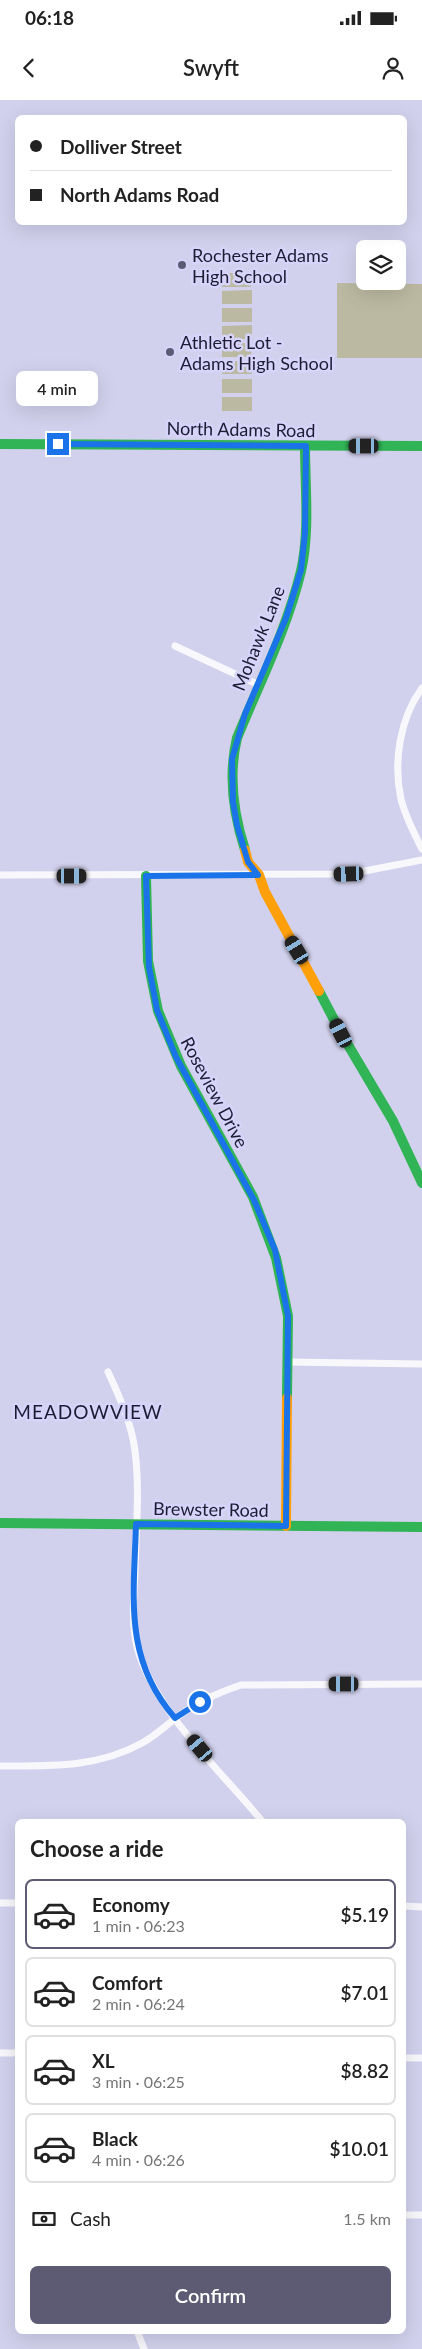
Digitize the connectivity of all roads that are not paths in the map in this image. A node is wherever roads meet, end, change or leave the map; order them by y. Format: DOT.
graph roads {
  1 [pos="0,444"];
  2 [pos="306,446"];
  3 [pos="422,446"];
  4 [pos="175,646"];
  5 [pos="257,684"];
  6 [pos="422,688"];
  7 [pos="422,848"];
  8 [pos="422,860"];
  9 [pos="0,875"];
  10 [pos="258,875"];
  11 [pos="146,876"];
  12 [pos="422,1183"];
  13 [pos="287,1362"];
  14 [pos="422,1364"];
  15 [pos="108,1372"];
  16 [pos="0,1523"];
  17 [pos="136,1524"];
  18 [pos="286,1526"];
  19 [pos="422,1527"];
  20 [pos="422,1684"];
  21 [pos="175,1718"];
  22 [pos="0,1766"];
  23 [pos="260,1819"];
  24 [pos="0,1903"];
  25 [pos="15,1903"];
  26 [pos="406,1906"];
  27 [pos="422,1906"];
  28 [pos="0,2053"];
  29 [pos="15,2053"];
  30 [pos="406,2058"];
  31 [pos="422,2058"];
  32 [pos="406,2215"];
  33 [pos="422,2215"];
  34 [pos="138,2334"];
  35 [pos="144,2349"];
  1 -- 2 [label="street, North Adams Road"];
  2 -- 3 [label="street, North Adams Road"];
  2 -- 5 [label="street, Mohawk Lane"];
  4 -- 5 [label="street"];
  5 -- 10 [label="street, Mohawk Lane"];
  6 -- 7 [label="street"];
  8 -- 10 [label="street"];
  9 -- 11 [label="street"];
  10 -- 11 [label="street"];
  10 -- 12 [label="street, Mohawk Lane"];
  11 -- 13 [label="street, Roseview Drive"];
  13 -- 14 [label="street"];
  13 -- 18 [label="street, Roseview Drive"];
  15 -- 17 [label="street"];
  16 -- 17 [label="street, Brewster Road"];
  17 -- 18 [label="street, Brewster Road"];
  17 -- 21 [label="street"];
  18 -- 19 [label="street, Brewster Road"];
  20 -- 21 [label="street"];
  21 -- 22 [label="street"];
  21 -- 23 [label="street"];
  24 -- 25 [label="street"];
  26 -- 27 [label="street"];
  28 -- 29 [label="street"];
  30 -- 31 [label="street"];
  32 -- 33 [label="street"];
  34 -- 35 [label="street"];
}
